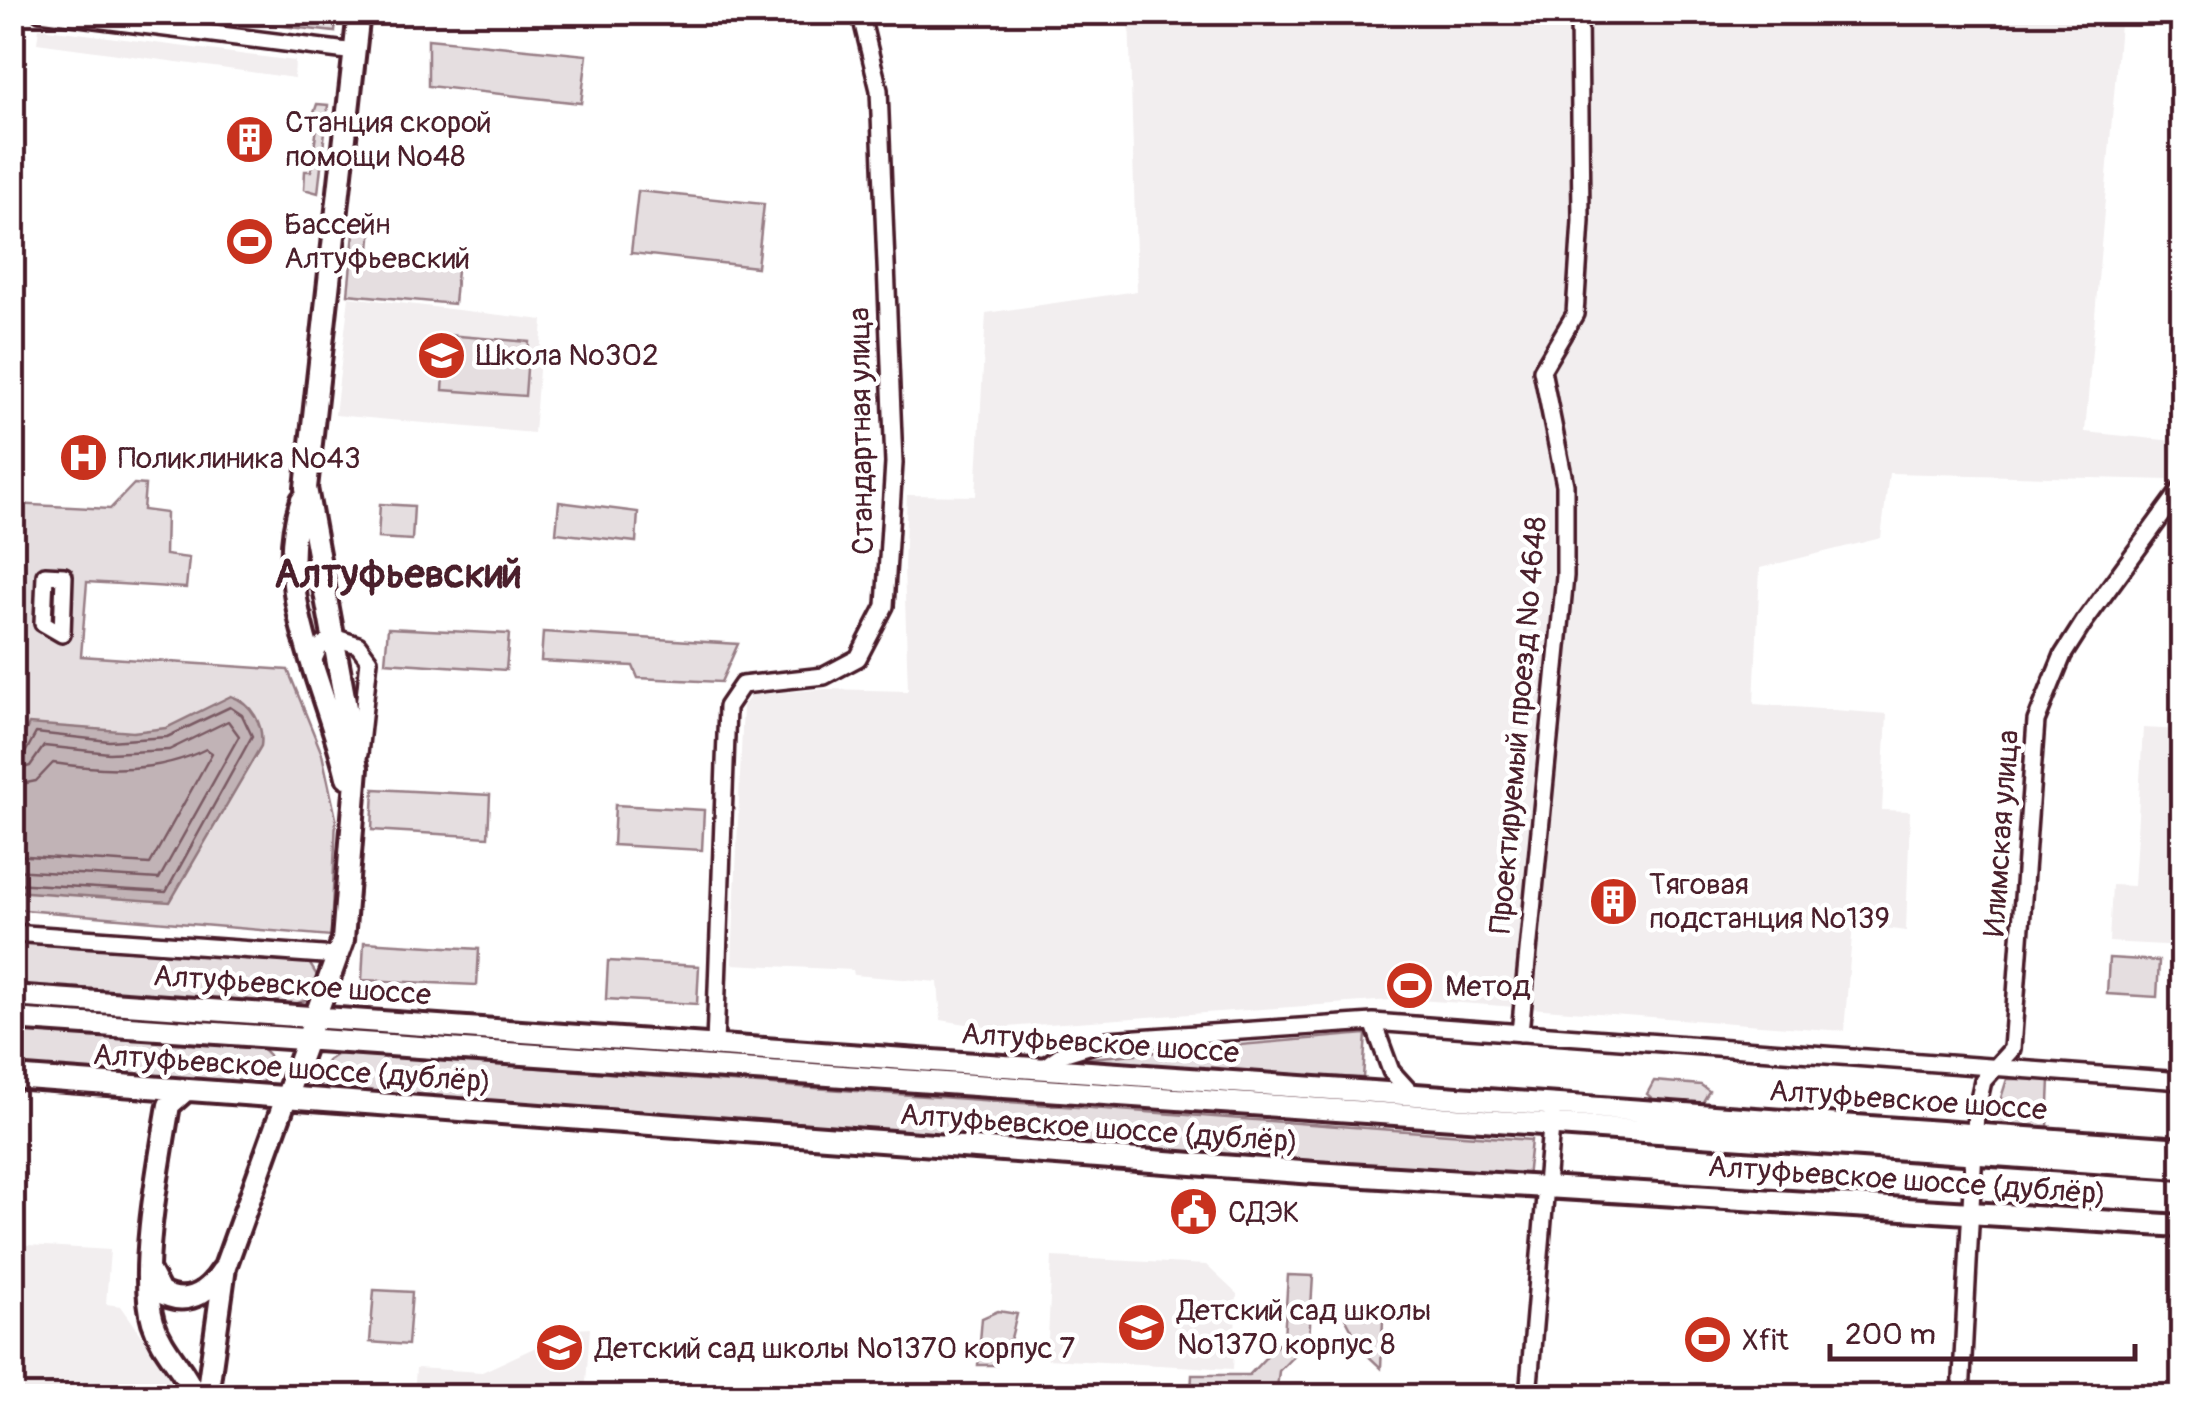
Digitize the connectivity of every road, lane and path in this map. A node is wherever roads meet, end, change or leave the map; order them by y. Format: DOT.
graph roads {
  1 [pos="40,12"];
  2 [pos="360,12"];
  3 [pos="860,12"];
  4 [pos="1579,12"];
  5 [pos="355,52"];
  6 [pos="306,488"];
  7 [pos="2182,488"];
  8 [pos="327,602"];
  9 [pos="297,604"];
  10 [pos="333,637"];
  11 [pos="312,664"];
  12 [pos="357,768"];
  13 [pos="352,832"];
  14 [pos="12,933"];
  15 [pos="337,956"];
  16 [pos="12,996"];
  17 [pos="314,1017"];
  18 [pos="12,1018"];
  19 [pos="1373,1022"];
  20 [pos="1520,1033"];
  21 [pos="306,1040"];
  22 [pos="714,1046"];
  23 [pos="2012,1048"];
  24 [pos="1997,1065"];
  25 [pos="2024,1068"];
  26 [pos="1041,1069"];
  27 [pos="12,1077"];
  28 [pos="2182,1081"];
  29 [pos="143,1086"];
  30 [pos="186,1090"];
  31 [pos="1415,1096"];
  32 [pos="285,1097"];
  33 [pos="1553,1106"];
  34 [pos="166,1128"];
  35 [pos="1550,1128"];
  36 [pos="1975,1143"];
  37 [pos="2182,1149"];
  38 [pos="2182,1168"];
  39 [pos="1544,1187"];
  40 [pos="1972,1213"];
  41 [pos="2182,1226"];
  42 [pos="224,1267"];
  43 [pos="150,1271"];
  44 [pos="195,1396"];
  45 [pos="207,1396"];
  46 [pos="1528,1396"];
  47 [pos="1961,1396"];
  1 -- 5 [label="street"];
  2 -- 5 [label="main road"];
  3 -- 22 [label="street, Стандартная улица"];
  4 -- 20 [label="street, Проектируемый проезд № 4648"];
  5 -- 6 [label="main road"];
  6 -- 8 [label="main road"];
  6 -- 9 [label="main road"];
  7 -- 23 [label="street, Илимская улица"];
  8 -- 9 [label="street"];
  8 -- 10 [label="main road"];
  9 -- 11 [label="main road"];
  10 -- 11 [label="street"];
  10 -- 12 [label="main road"];
  10 -- 12 [label="street"];
  11 -- 13 [label="main road"];
  12 -- 13 [label="main road"];
  13 -- 15 [label="main road"];
  14 -- 15 [label="street"];
  15 -- 17 [label="main road"];
  16 -- 17 [label="main road, Алтуфьевское шоссе"];
  17 -- 21 [label="main road"];
  17 -- 22 [label="main road, Алтуфьевское шоссе"];
  18 -- 21 [label="main road, Алтуфьевское шоссе"];
  19 -- 20 [label="street, Алтуфьевское шоссе (дублёр)"];
  19 -- 26 [label="street, Алтуфьевское шоссе (дублёр)"];
  19 -- 31 [label="street"];
  20 -- 24 [label="street, Алтуфьевское шоссе (дублёр)"];
  21 -- 32 [label="main road"];
  21 -- 35 [label="main road, Алтуфьевское шоссе"];
  22 -- 26 [label="main road, Алтуфьевское шоссе"];
  23 -- 24 [label="street"];
  23 -- 25 [label="street"];
  24 -- 25 [label="street, Алтуфьевское шоссе (дублёр)"];
  24 -- 36 [label="street"];
  25 -- 28 [label="street, Алтуфьевское шоссе (дублёр)"];
  26 -- 31 [label="main road, Алтуфьевское шоссе"];
  27 -- 29 [label="main road, Алтуфьевское шоссе (дублёр)"];
  29 -- 30 [label="main road, Алтуфьевское шоссе (дублёр)"];
  29 -- 34 [label="main road"];
  30 -- 32 [label="main road, Алтуфьевское шоссе (дублёр)"];
  30 -- 34 [label="main road"];
  31 -- 33 [label="main road, Алтуфьевское шоссе"];
  32 -- 39 [label="main road, Алтуфьевское шоссе (дублёр)"];
  32 -- 42 [label="main road"];
  33 -- 35 [label="street"];
  33 -- 36 [label="main road, Алтуфьевское шоссе"];
  34 -- 43 [label="main road"];
  35 -- 36 [label="main road, Алтуфьевское шоссе"];
  35 -- 39 [label="street"];
  36 -- 37 [label="main road, Алтуфьевское шоссе"];
  36 -- 38 [label="main road, Алтуфьевское шоссе"];
  36 -- 40 [label="street"];
  39 -- 40 [label="main road, Алтуфьевское шоссе (дублёр)"];
  39 -- 46 [label="street"];
  40 -- 41 [label="main road, Алтуфьевское шоссе (дублёр)"];
  40 -- 47 [label="street"];
  42 -- 43 [label="main road"];
  42 -- 45 [label="main road"];
  43 -- 44 [label="main road"];
}
